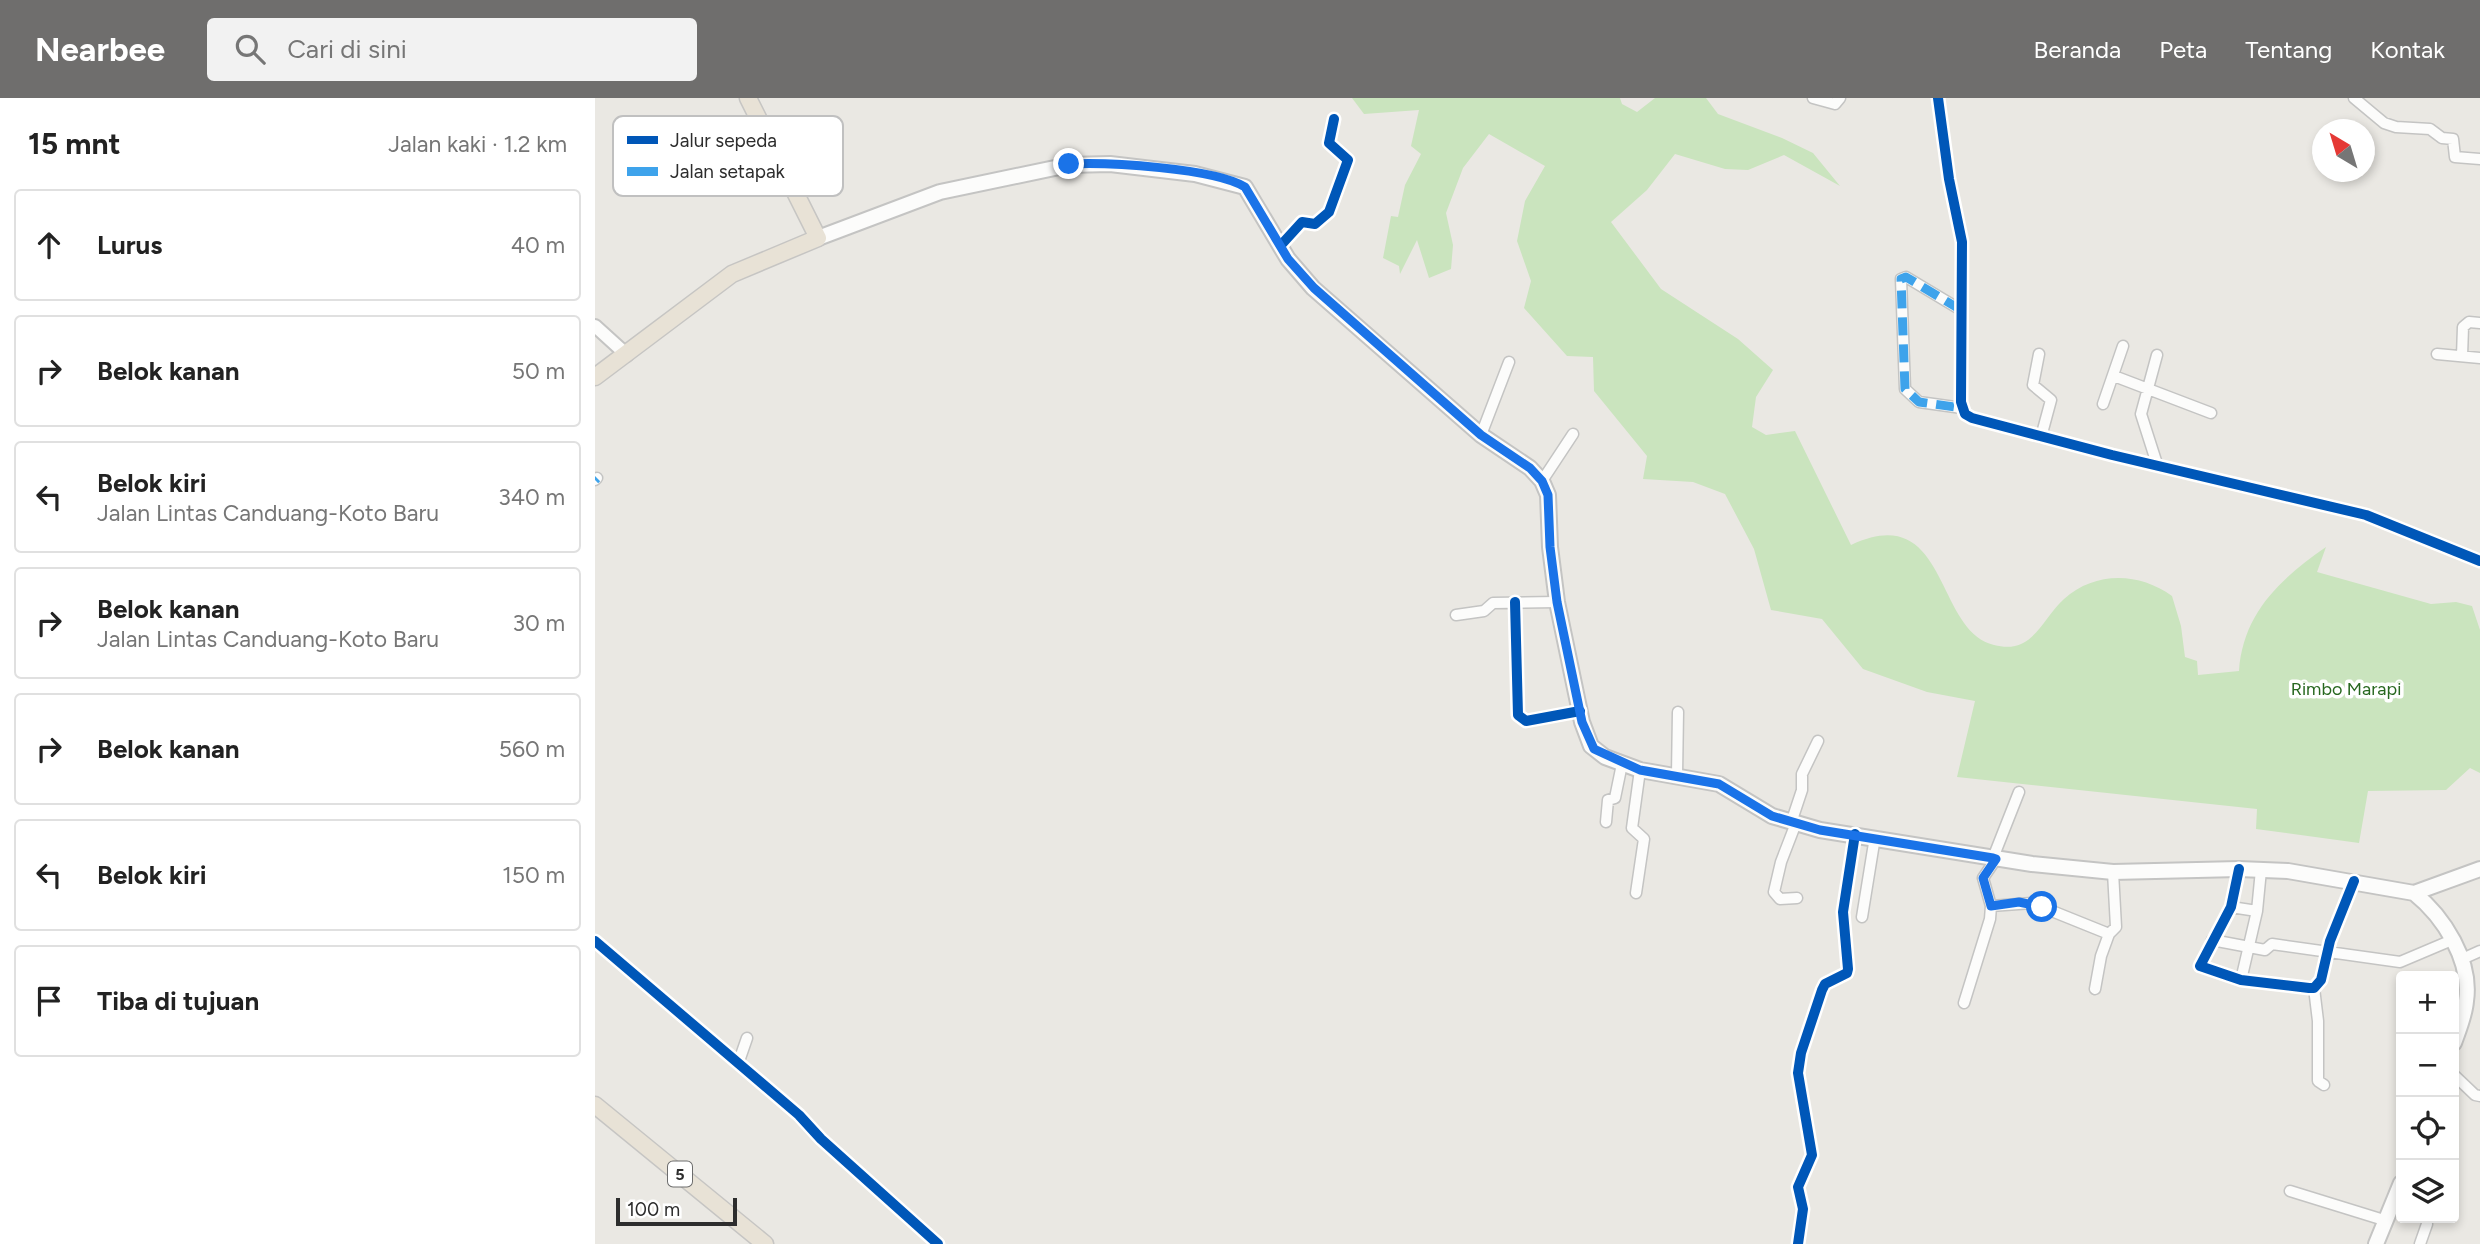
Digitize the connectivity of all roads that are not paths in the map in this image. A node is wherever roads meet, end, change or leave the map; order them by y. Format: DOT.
graph roads {
  1 [pos="748,98"];
  2 [pos="757,98"];
  3 [pos="1813,98"];
  4 [pos="1840,98"];
  5 [pos="1938,98"];
  6 [pos="2354,98"];
  7 [pos="758,116"];
  8 [pos="766,116"];
  9 [pos="1334,119"];
  10 [pos="2480,159"];
  11 [pos="801,196"];
  12 [pos="804,196"];
  13 [pos="823,236"];
  14 [pos="1281,245"];
  15 [pos="1961,310"];
  16 [pos="2480,323"];
  17 [pos="595,326"];
  18 [pos="2123,345"];
  19 [pos="2039,354"];
  20 [pos="627,355"];
  21 [pos="2157,355"];
  22 [pos="2437,355"];
  23 [pos="2462,356"];
  24 [pos="2480,358"];
  25 [pos="1509,362"];
  26 [pos="2114,376"];
  27 [pos="595,377"];
  28 [pos="2148,388"];
  29 [pos="2103,404"];
  30 [pos="1962,408"];
  31 [pos="2211,413"];
  32 [pos="1573,434"];
  33 [pos="1481,435"];
  34 [pos="2041,437"];
  35 [pos="2157,464"];
  36 [pos="1542,481"];
  37 [pos="2480,561"];
  38 [pos="1515,602"];
  39 [pos="1557,602"];
  40 [pos="1456,615"];
  41 [pos="1678,712"];
  42 [pos="1581,716"];
  43 [pos="1818,741"];
  44 [pos="1622,764"];
  45 [pos="1640,770"];
  46 [pos="1677,775"];
  47 [pos="2019,792"];
  48 [pos="1794,821"];
  49 [pos="1606,822"];
  50 [pos="1855,834"];
  51 [pos="1875,838"];
  52 [pos="1994,859"];
  53 [pos="2239,869"];
  54 [pos="2480,869"];
  55 [pos="2262,870"];
  56 [pos="2113,872"];
  57 [pos="2354,880"];
  58 [pos="2436,886"];
  59 [pos="1636,893"];
  60 [pos="2414,893"];
  61 [pos="1797,898"];
  62 [pos="1991,906"];
  63 [pos="2231,907"];
  64 [pos="2257,911"];
  65 [pos="2437,913"];
  66 [pos="1862,917"];
  67 [pos="2109,934"];
  68 [pos="2212,940"];
  69 [pos="2452,940"];
  70 [pos="595,941"];
  71 [pos="2248,946"];
  72 [pos="2480,951"];
  73 [pos="2326,953"];
  74 [pos="2460,960"];
  75 [pos="2241,980"];
  76 [pos="2314,988"];
  77 [pos="2095,989"];
  78 [pos="1964,1003"];
  79 [pos="2457,1034"];
  80 [pos="747,1038"];
  81 [pos="738,1064"];
  82 [pos="2459,1080"];
  83 [pos="2324,1085"];
  84 [pos="2480,1096"];
  85 [pos="595,1105"];
  86 [pos="2290,1191"];
  87 [pos="2396,1197"];
  88 [pos="2387,1221"];
  89 [pos="2427,1224"];
  90 [pos="765,1244"];
  91 [pos="938,1244"];
  92 [pos="1798,1244"];
  93 [pos="2376,1244"];
  94 [pos="2420,1244"];
  1 -- 7 [label="highway"];
  2 -- 8 [label="highway"];
  3 -- 4 [label="street"];
  5 -- 15 [label="street"];
  6 -- 10 [label="street"];
  9 -- 14 [label="street"];
  11 -- 13 [label="highway"];
  12 -- 13 [label="highway"];
  13 -- 14 [label="main road"];
  13 -- 20 [label="highway"];
  14 -- 33 [label="main road"];
  15 -- 30 [label="street"];
  15 -- 30 [label="street"];
  16 -- 23 [label="street"];
  17 -- 20 [label="street"];
  18 -- 26 [label="street"];
  19 -- 34 [label="street"];
  20 -- 27 [label="highway"];
  21 -- 28 [label="street"];
  22 -- 23 [label="street"];
  23 -- 24 [label="street"];
  25 -- 33 [label="street"];
  26 -- 28 [label="street"];
  26 -- 29 [label="street"];
  28 -- 31 [label="street"];
  28 -- 35 [label="street"];
  30 -- 34 [label="street"];
  32 -- 36 [label="street"];
  33 -- 36 [label="main road"];
  34 -- 35 [label="street"];
  35 -- 37 [label="street"];
  36 -- 39 [label="main road"];
  38 -- 39 [label="street"];
  38 -- 40 [label="street"];
  38 -- 42 [label="street"];
  39 -- 42 [label="main road"];
  41 -- 46 [label="street"];
  42 -- 44 [label="main road"];
  43 -- 48 [label="street"];
  44 -- 45 [label="main road"];
  44 -- 49 [label="street"];
  45 -- 46 [label="main road"];
  45 -- 59 [label="street"];
  46 -- 48 [label="main road"];
  47 -- 52 [label="street"];
  48 -- 50 [label="main road"];
  48 -- 61 [label="street"];
  50 -- 51 [label="main road"];
  50 -- 92 [label="street"];
  51 -- 52 [label="main road"];
  51 -- 66 [label="street"];
  52 -- 56 [label="main road"];
  52 -- 62 [label="street"];
  53 -- 55 [label="main road"];
  53 -- 56 [label="main road"];
  53 -- 63 [label="street"];
  54 -- 58 [label="main road"];
  55 -- 57 [label="main road"];
  55 -- 64 [label="street"];
  56 -- 67 [label="street"];
  57 -- 60 [label="main road"];
  57 -- 73 [label="street"];
  58 -- 60 [label="main road"];
  58 -- 65 [label="main road"];
  60 -- 65 [label="main road"];
  62 -- 67 [label="street"];
  62 -- 78 [label="street"];
  63 -- 64 [label="street"];
  63 -- 68 [label="street"];
  64 -- 71 [label="street"];
  65 -- 69 [label="main road"];
  67 -- 77 [label="street"];
  68 -- 71 [label="street"];
  68 -- 75 [label="street"];
  69 -- 73 [label="street"];
  69 -- 74 [label="main road"];
  70 -- 81 [label="street"];
  71 -- 73 [label="street"];
  71 -- 75 [label="street"];
  72 -- 74 [label="street"];
  73 -- 76 [label="street"];
  74 -- 79 [label="main road"];
  75 -- 76 [label="street"];
  76 -- 83 [label="street"];
  80 -- 81 [label="street"];
  81 -- 91 [label="street"];
  82 -- 84 [label="street"];
  85 -- 90 [label="highway, 5"];
  86 -- 88 [label="street"];
  87 -- 88 [label="main road"];
  88 -- 93 [label="main road"];
  89 -- 94 [label="street"];
}
